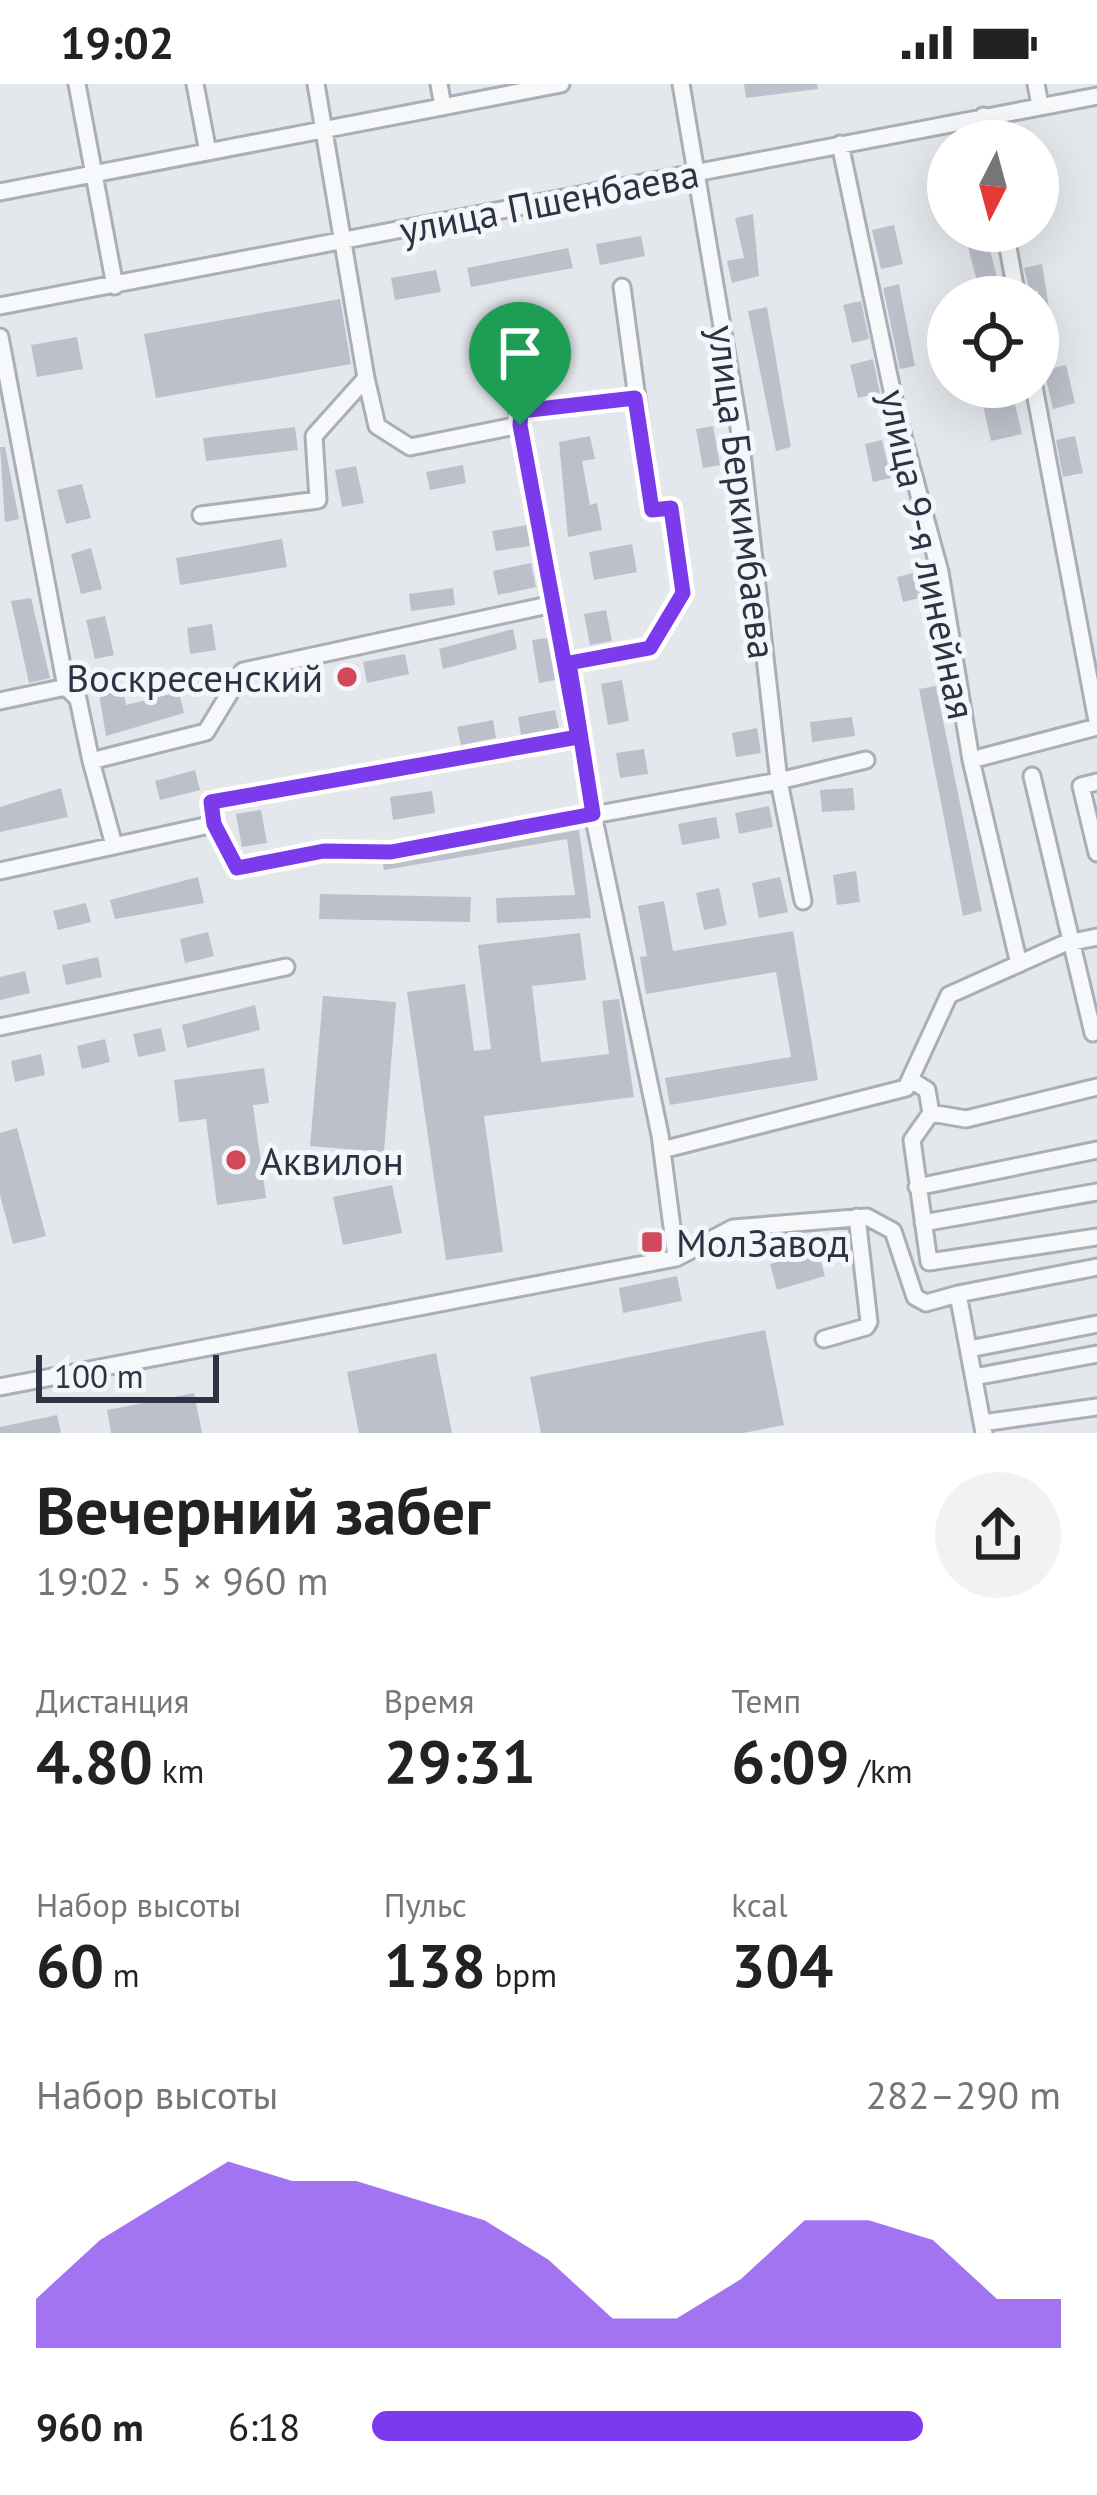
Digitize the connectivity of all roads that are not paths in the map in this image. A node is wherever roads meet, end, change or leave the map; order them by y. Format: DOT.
graph roads {
  1 [pos="77,84"];
  2 [pos="195,84"];
  3 [pos="316,84"];
  4 [pos="439,84"];
  5 [pos="557,84"];
  6 [pos="681,84"];
  7 [pos="1036,84"];
  8 [pos="1097,96"];
  9 [pos="1040,105"];
  10 [pos="443,107"];
  11 [pos="983,116"];
  12 [pos="984,120"];
  13 [pos="325,129"];
  14 [pos="840,144"];
  15 [pos="208,152"];
  16 [pos="696,172"];
  17 [pos="94,174"];
  18 [pos="0,192"];
  19 [pos="343,243"];
  20 [pos="115,286"];
  21 [pos="622,287"];
  22 [pos="0,306"];
  23 [pos="501,322"];
  24 [pos="0,337"];
  25 [pos="366,378"];
  26 [pos="635,398"];
  27 [pos="1038,408"];
  28 [pos="521,418"];
  29 [pos="201,515"];
  30 [pos="554,604"];
  31 [pos="569,663"];
  32 [pos="66,687"];
  33 [pos="0,701"];
  34 [pos="1097,724"];
  35 [pos="578,737"];
  36 [pos="866,760"];
  37 [pos="971,760"];
  38 [pos="91,761"];
  39 [pos="1031,776"];
  40 [pos="779,781"];
  41 [pos="1097,782"];
  42 [pos="593,814"];
  43 [pos="1093,821"];
  44 [pos="214,824"];
  45 [pos="114,845"];
  46 [pos="1097,853"];
  47 [pos="0,871"];
  48 [pos="803,901"];
  49 [pos="1097,937"];
  50 [pos="1073,942"];
  51 [pos="1019,964"];
  52 [pos="286,967"];
  53 [pos="0,1027"];
  54 [pos="1093,1033"];
  55 [pos="910,1079"];
  56 [pos="1097,1087"];
  57 [pos="932,1113"];
  58 [pos="662,1150"];
  59 [pos="1097,1150"];
  60 [pos="917,1187"];
  61 [pos="1097,1192"];
  62 [pos="857,1217"];
  63 [pos="922,1223"];
  64 [pos="1097,1238"];
  65 [pos="676,1258"];
  66 [pos="1097,1268"];
  67 [pos="958,1294"];
  68 [pos="1097,1324"];
  69 [pos="824,1339"];
  70 [pos="969,1349"];
  71 [pos="1097,1354"];
  72 [pos="974,1377"];
  73 [pos="0,1387"];
  74 [pos="1097,1407"];
  75 [pos="983,1428"];
  1 -- 17 [label="street"];
  2 -- 15 [label="street"];
  3 -- 13 [label="street"];
  4 -- 10 [label="street"];
  5 -- 10 [label="street"];
  6 -- 16 [label="street, улица Беркимбаева"];
  7 -- 9 [label="street"];
  8 -- 9 [label="street, улица Пшенбаева"];
  9 -- 11 [label="street, улица Пшенбаева"];
  10 -- 13 [label="street"];
  11 -- 12 [label="street"];
  11 -- 14 [label="street, улица Пшенбаева"];
  13 -- 15 [label="street"];
  13 -- 19 [label="street"];
  14 -- 16 [label="street, улица Пшенбаева"];
  14 -- 37 [label="street, улица 9-я линейная"];
  15 -- 17 [label="street"];
  16 -- 19 [label="street, улица Пшенбаева"];
  16 -- 40 [label="street, улица Беркимбаева"];
  17 -- 18 [label="street"];
  17 -- 20 [label="street"];
  19 -- 20 [label="street, улица Пшенбаева"];
  19 -- 25 [label="street"];
  20 -- 22 [label="street, улица Пшенбаева"];
  21 -- 26 [label="street"];
  23 -- 28 [label="street"];
  24 -- 32 [label="street"];
  25 -- 28 [label="street"];
  25 -- 29 [label="street"];
  26 -- 28 [label="street"];
  26 -- 31 [label="street"];
  27 -- 34 [label="street"];
  28 -- 30 [label="street"];
  30 -- 31 [label="street"];
  30 -- 38 [label="street"];
  31 -- 35 [label="street"];
  32 -- 33 [label="street"];
  32 -- 38 [label="street"];
  34 -- 37 [label="street"];
  35 -- 42 [label="street"];
  35 -- 44 [label="street"];
  36 -- 40 [label="street"];
  37 -- 51 [label="street, улица 9-я линейная"];
  38 -- 45 [label="street"];
  39 -- 50 [label="street"];
  40 -- 42 [label="street"];
  40 -- 48 [label="street, улица Беркимбаева"];
  41 -- 43 [label="street"];
  42 -- 44 [label="street"];
  42 -- 58 [label="street"];
  43 -- 46 [label="street"];
  44 -- 45 [label="street"];
  45 -- 47 [label="street"];
  49 -- 50 [label="street"];
  50 -- 51 [label="street"];
  50 -- 54 [label="street"];
  51 -- 55 [label="street"];
  52 -- 53 [label="street"];
  55 -- 57 [label="street"];
  55 -- 58 [label="street"];
  56 -- 57 [label="street"];
  57 -- 60 [label="street"];
  58 -- 65 [label="street"];
  59 -- 60 [label="street"];
  60 -- 63 [label="street"];
  61 -- 63 [label="street"];
  62 -- 65 [label="street"];
  62 -- 67 [label="street"];
  62 -- 69 [label="street"];
  63 -- 64 [label="street"];
  65 -- 73 [label="street"];
  66 -- 67 [label="street"];
  67 -- 70 [label="street"];
  68 -- 70 [label="street"];
  70 -- 72 [label="street"];
  71 -- 72 [label="street"];
  72 -- 75 [label="street"];
  74 -- 75 [label="street"];
}
